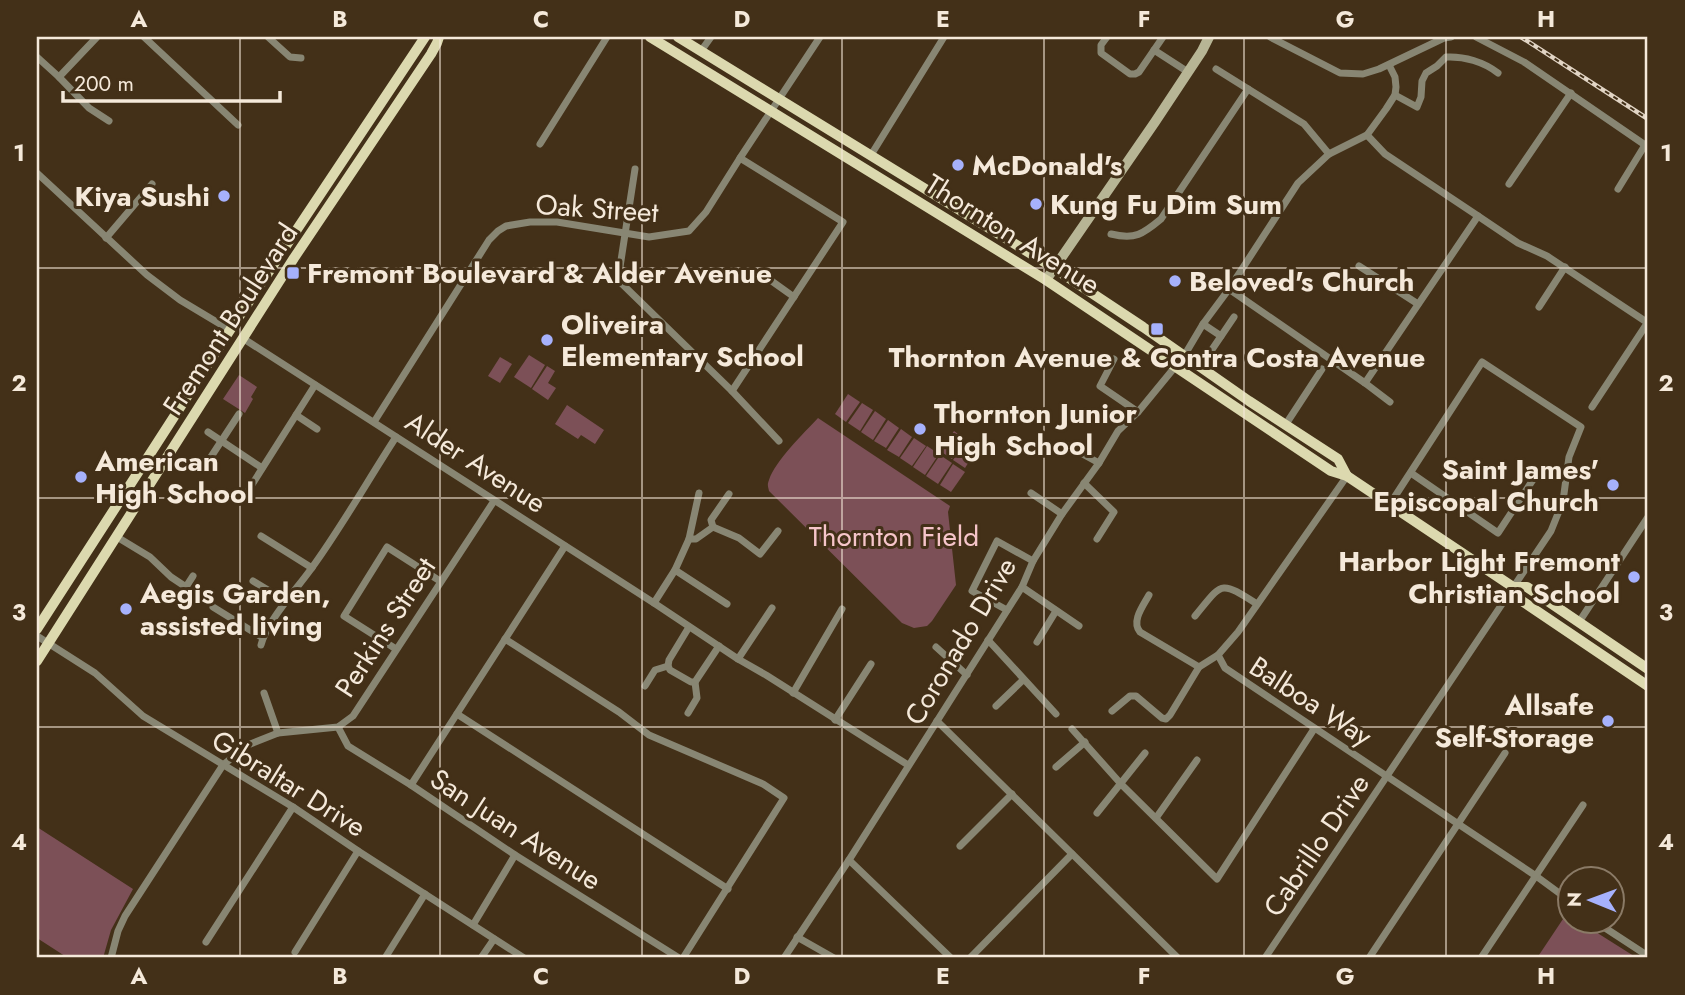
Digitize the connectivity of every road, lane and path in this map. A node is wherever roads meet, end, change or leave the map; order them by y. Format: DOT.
graph roads {
  1 [pos="97,37"];
  2 [pos="144,37"];
  3 [pos="268,37"];
  4 [pos="425,37"];
  5 [pos="439,37"];
  6 [pos="607,37"];
  7 [pos="650,37"];
  8 [pos="678,37"];
  9 [pos="710,37"];
  10 [pos="820,37"];
  11 [pos="944,37"];
  12 [pos="1107,37"];
  13 [pos="1163,37"];
  14 [pos="1209,37"];
  15 [pos="1270,37"];
  16 [pos="1451,37"];
  17 [pos="1476,37"];
  18 [pos="1154,50"];
  19 [pos="701,51"];
  20 [pos="37,57"];
  21 [pos="301,58"];
  22 [pos="1389,65"];
  23 [pos="1216,69"];
  24 [pos="1188,72"];
  25 [pos="1499,73"];
  26 [pos="59,77"];
  27 [pos="1248,89"];
  28 [pos="1571,93"];
  29 [pos="1395,95"];
  30 [pos="780,100"];
  31 [pos="771,111"];
  32 [pos="108,121"];
  33 [pos="238,125"];
  34 [pos="1367,135"];
  35 [pos="540,144"];
  36 [pos="1647,146"];
  37 [pos="871,155"];
  38 [pos="1329,155"];
  39 [pos="740,158"];
  40 [pos="635,169"];
  41 [pos="37,173"];
  42 [pos="152,184"];
  43 [pos="1509,184"];
  44 [pos="1618,189"];
  45 [pos="1478,216"];
  46 [pos="625,233"];
  47 [pos="1111,234"];
  48 [pos="106,238"];
  49 [pos="1359,266"];
  50 [pos="1565,267"];
  51 [pos="1054,268"];
  52 [pos="759,272"];
  53 [pos="1046,280"];
  54 [pos="1229,289"];
  55 [pos="794,296"];
  56 [pos="1418,304"];
  57 [pos="1539,307"];
  58 [pos="1234,317"];
  59 [pos="1648,323"];
  60 [pos="1203,324"];
  61 [pos="230,330"];
  62 [pos="1222,336"];
  63 [pos="244,339"];
  64 [pos="1211,351"];
  65 [pos="1184,356"];
  66 [pos="1114,359"];
  67 [pos="1176,367"];
  68 [pos="1322,369"];
  69 [pos="1365,383"];
  70 [pos="315,384"];
  71 [pos="732,391"];
  72 [pos="1390,402"];
  73 [pos="1592,407"];
  74 [pos="1138,412"];
  75 [pos="239,414"];
  76 [pos="296,415"];
  77 [pos="374,422"];
  78 [pos="1286,424"];
  79 [pos="317,429"];
  80 [pos="208,432"];
  81 [pos="396,437"];
  82 [pos="221,441"];
  83 [pos="779,441"];
  84 [pos="1068,446"];
  85 [pos="1099,463"];
  86 [pos="205,466"];
  87 [pos="262,468"];
  88 [pos="1566,471"];
  89 [pos="1411,473"];
  90 [pos="1347,476"];
  91 [pos="1084,483"];
  92 [pos="1031,493"];
  93 [pos="699,494"];
  94 [pos="729,494"];
  95 [pos="246,495"];
  96 [pos="494,501"];
  97 [pos="1390,504"];
  98 [pos="1062,514"];
  99 [pos="1648,517"];
  100 [pos="713,527"];
  101 [pos="778,531"];
  102 [pos="261,536"];
  103 [pos="117,537"];
  104 [pos="689,539"];
  105 [pos="1097,539"];
  106 [pos="565,547"];
  107 [pos="1033,561"];
  108 [pos="312,568"];
  109 [pos="675,570"];
  110 [pos="193,576"];
  111 [pos="253,580"];
  112 [pos="440,581"];
  113 [pos="186,587"];
  114 [pos="1022,587"];
  115 [pos="1513,587"];
  116 [pos="1149,595"];
  117 [pos="177,601"];
  118 [pos="286,601"];
  119 [pos="654,603"];
  120 [pos="727,604"];
  121 [pos="1257,604"];
  122 [pos="214,607"];
  123 [pos="772,608"];
  124 [pos="842,609"];
  125 [pos="1007,610"];
  126 [pos="1056,611"];
  127 [pos="1195,616"];
  128 [pos="1579,622"];
  129 [pos="1079,626"];
  130 [pos="689,627"];
  131 [pos="37,629"];
  132 [pos="37,636"];
  133 [pos="505,639"];
  134 [pos="988,640"];
  135 [pos="1037,642"];
  136 [pos="48,644"];
  137 [pos="719,646"];
  138 [pos="936,647"];
  139 [pos="396,649"];
  140 [pos="1218,655"];
  141 [pos="738,659"];
  142 [pos="37,661"];
  143 [pos="871,664"];
  144 [pos="668,666"];
  145 [pos="1199,667"];
  146 [pos="1648,670"];
  147 [pos="967,675"];
  148 [pos="1023,680"];
  149 [pos="695,682"];
  150 [pos="645,685"];
  151 [pos="1648,686"];
  152 [pos="264,693"];
  153 [pos="793,693"];
  154 [pos="996,706"];
  155 [pos="1112,711"];
  156 [pos="688,713"];
  157 [pos="457,714"];
  158 [pos="1056,714"];
  159 [pos="835,720"];
  160 [pos="937,721"];
  161 [pos="338,727"];
  162 [pos="1072,729"];
  163 [pos="1314,729"];
  164 [pos="278,733"];
  165 [pos="1085,742"];
  166 [pos="1145,753"];
  167 [pos="1505,753"];
  168 [pos="1197,760"];
  169 [pos="223,765"];
  170 [pos="908,765"];
  171 [pos="1056,767"];
  172 [pos="1387,776"];
  173 [pos="1121,784"];
  174 [pos="411,785"];
  175 [pos="1012,794"];
  176 [pos="1583,805"];
  177 [pos="293,807"];
  178 [pos="1097,813"];
  179 [pos="1156,818"];
  180 [pos="1458,824"];
  181 [pos="960,846"];
  182 [pos="358,851"];
  183 [pos="1072,854"];
  184 [pos="515,855"];
  185 [pos="849,860"];
  186 [pos="1536,876"];
  187 [pos="728,889"];
  188 [pos="1556,891"];
  189 [pos="425,894"];
  190 [pos="473,925"];
  191 [pos="1617,936"];
  192 [pos="797,937"];
  193 [pos="494,939"];
  194 [pos="206,942"];
  195 [pos="295,951"];
  196 [pos="1648,956"];
  197 [pos="111,958"];
  198 [pos="385,958"];
  199 [pos="481,958"];
  200 [pos="524,958"];
  201 [pos="681,958"];
  202 [pos="784,958"];
  203 [pos="834,958"];
  204 [pos="951,958"];
  205 [pos="970,958"];
  206 [pos="1178,958"];
  207 [pos="1265,958"];
  208 [pos="1369,958"];
  209 [pos="1481,958"];
  1 -- 26 [label="street"];
  2 -- 33 [label="street"];
  3 -- 21 [label="street"];
  4 -- 61 [label="main road, Fremont Boulevard"];
  5 -- 63 [label="main road, Fremont Boulevard"];
  6 -- 35 [label="street"];
  7 -- 31 [label="main road, Thornton Avenue"];
  8 -- 19 [label="main road, Thornton Avenue"];
  9 -- 19 [label="street"];
  10 -- 30 [label="street, Oak Street"];
  11 -- 37 [label="street"];
  12 -- 18 [label="street"];
  13 -- 18 [label="street"];
  14 -- 24 [label="main road"];
  15 -- 22 [label="street"];
  16 -- 22 [label="street"];
  17 -- 28 [label="street"];
  18 -- 24 [label="street"];
  19 -- 30 [label="main road, Thornton Avenue"];
  20 -- 26 [label="street"];
  22 -- 29 [label="street"];
  23 -- 27 [label="street"];
  24 -- 51 [label="main road"];
  25 -- 29 [label="street"];
  26 -- 32 [label="street"];
  27 -- 38 [label="street"];
  27 -- 47 [label="street"];
  28 -- 36 [label="street"];
  28 -- 43 [label="street"];
  29 -- 34 [label="street"];
  30 -- 31 [label="street, Oak Street"];
  30 -- 37 [label="main road, Thornton Avenue"];
  31 -- 39 [label="street, Oak Street"];
  31 -- 53 [label="main road, Thornton Avenue"];
  34 -- 38 [label="street, Coronado Drive"];
  34 -- 45 [label="street"];
  36 -- 44 [label="street"];
  37 -- 51 [label="main road, Thornton Avenue"];
  38 -- 54 [label="street, Coronado Drive"];
  39 -- 46 [label="street, Oak Street"];
  39 -- 55 [label="street"];
  40 -- 46 [label="street"];
  41 -- 48 [label="street, Alder Avenue"];
  42 -- 48 [label="street"];
  45 -- 50 [label="street"];
  45 -- 56 [label="street"];
  46 -- 71 [label="street"];
  46 -- 77 [label="street, Oak Street"];
  48 -- 61 [label="street, Alder Avenue"];
  49 -- 56 [label="street"];
  50 -- 57 [label="street"];
  50 -- 59 [label="street"];
  51 -- 53 [label="main road"];
  51 -- 65 [label="main road, Thornton Avenue"];
  52 -- 55 [label="street"];
  53 -- 67 [label="main road, Thornton Avenue"];
  54 -- 60 [label="street, Coronado Drive"];
  54 -- 69 [label="street"];
  55 -- 71 [label="street"];
  56 -- 69 [label="street"];
  58 -- 62 [label="street"];
  59 -- 73 [label="street"];
  60 -- 62 [label="street"];
  60 -- 65 [label="street, Coronado Drive"];
  61 -- 63 [label="main road, Alder Avenue"];
  61 -- 131 [label="main road, Fremont Boulevard"];
  62 -- 64 [label="street"];
  63 -- 70 [label="street, Alder Avenue"];
  63 -- 103 [label="main road, Fremont Boulevard"];
  65 -- 67 [label="street, Coronado Drive"];
  65 -- 78 [label="main road, Thornton Avenue"];
  66 -- 74 [label="street"];
  67 -- 74 [label="street, Coronado Drive"];
  67 -- 90 [label="main road, Thornton Avenue"];
  68 -- 78 [label="street"];
  69 -- 72 [label="street"];
  70 -- 76 [label="street"];
  70 -- 77 [label="street, Alder Avenue"];
  71 -- 83 [label="street"];
  74 -- 85 [label="street, Coronado Drive"];
  75 -- 82 [label="street"];
  76 -- 79 [label="street"];
  76 -- 87 [label="street"];
  77 -- 81 [label="street, Alder Avenue"];
  78 -- 90 [label="main road, Thornton Avenue"];
  80 -- 82 [label="street"];
  81 -- 96 [label="street, Alder Avenue"];
  81 -- 108 [label="street"];
  82 -- 86 [label="street"];
  82 -- 87 [label="street"];
  84 -- 85 [label="street"];
  85 -- 91 [label="street, Coronado Drive"];
  87 -- 95 [label="street"];
  88 -- 89 [label="street"];
  88 -- 89 [label="street, Cabrillo Drive"];
  88 -- 115 [label="street, Cabrillo Drive"];
  89 -- 97 [label="street"];
  90 -- 97 [label="main road, Thornton Avenue"];
  90 -- 121 [label="street, Balboa Way"];
  91 -- 98 [label="street, Coronado Drive"];
  91 -- 105 [label="street"];
  92 -- 98 [label="street"];
  93 -- 104 [label="street"];
  94 -- 100 [label="street"];
  96 -- 106 [label="street, Alder Avenue"];
  96 -- 112 [label="street, Perkins Street"];
  97 -- 115 [label="main road, Thornton Avenue"];
  98 -- 107 [label="street, Coronado Drive"];
  99 -- 128 [label="street"];
  100 -- 101 [label="street"];
  100 -- 104 [label="street"];
  102 -- 108 [label="street"];
  103 -- 113 [label="street"];
  103 -- 136 [label="main road, Fremont Boulevard"];
  104 -- 109 [label="street"];
  106 -- 119 [label="street, Alder Avenue"];
  106 -- 133 [label="street"];
  107 -- 114 [label="street, Coronado Drive"];
  107 -- 125 [label="street"];
  108 -- 118 [label="street"];
  109 -- 119 [label="street"];
  109 -- 120 [label="street"];
  110 -- 113 [label="street"];
  111 -- 118 [label="street"];
  112 -- 139 [label="street, Perkins Street"];
  112 -- 139 [label="street"];
  113 -- 117 [label="street"];
  114 -- 125 [label="street, Coronado Drive"];
  114 -- 126 [label="street"];
  115 -- 128 [label="main road, Thornton Avenue"];
  115 -- 151 [label="main road, Thornton Avenue"];
  115 -- 172 [label="street, Cabrillo Drive"];
  116 -- 145 [label="street"];
  118 -- 122 [label="street"];
  119 -- 130 [label="street, Alder Avenue"];
  121 -- 127 [label="street"];
  121 -- 140 [label="street, Balboa Way"];
  123 -- 141 [label="street"];
  124 -- 153 [label="street"];
  125 -- 134 [label="street, Coronado Drive"];
  126 -- 129 [label="street"];
  126 -- 135 [label="street"];
  128 -- 146 [label="main road, Thornton Avenue"];
  130 -- 137 [label="street, Alder Avenue"];
  130 -- 144 [label="street"];
  132 -- 136 [label="street, Gibraltar Drive"];
  133 -- 157 [label="street"];
  133 -- 187 [label="street"];
  134 -- 147 [label="street, Coronado Drive"];
  134 -- 148 [label="street"];
  136 -- 142 [label="main road, Fremont Boulevard"];
  136 -- 169 [label="street, Gibraltar Drive"];
  137 -- 141 [label="street, Alder Avenue"];
  137 -- 149 [label="street"];
  138 -- 147 [label="street"];
  139 -- 161 [label="street, Perkins Street"];
  140 -- 145 [label="street"];
  140 -- 163 [label="street, Balboa Way"];
  141 -- 153 [label="street, Alder Avenue"];
  143 -- 159 [label="street"];
  144 -- 149 [label="street"];
  144 -- 150 [label="street"];
  145 -- 155 [label="street"];
  147 -- 160 [label="street, Coronado Drive"];
  148 -- 154 [label="street"];
  148 -- 158 [label="street"];
  149 -- 156 [label="street"];
  152 -- 164 [label="street"];
  153 -- 159 [label="street, Alder Avenue"];
  157 -- 174 [label="street"];
  157 -- 187 [label="street"];
  159 -- 170 [label="street, Alder Avenue"];
  160 -- 170 [label="street, Coronado Drive"];
  160 -- 175 [label="street"];
  161 -- 164 [label="street, Perkins Street"];
  161 -- 174 [label="street, San Juan Avenue"];
  162 -- 165 [label="street"];
  163 -- 172 [label="street, Balboa Way"];
  163 -- 179 [label="street"];
  164 -- 169 [label="street, Perkins Street"];
  165 -- 171 [label="street"];
  165 -- 173 [label="street"];
  166 -- 173 [label="street"];
  167 -- 180 [label="street"];
  168 -- 179 [label="street"];
  169 -- 177 [label="street, Gibraltar Drive"];
  169 -- 197 [label="street, Perkins Street"];
  170 -- 185 [label="street, Coronado Drive"];
  172 -- 180 [label="street, Balboa Way"];
  172 -- 207 [label="street, Cabrillo Drive"];
  173 -- 178 [label="street"];
  173 -- 179 [label="street"];
  174 -- 184 [label="street, San Juan Avenue"];
  175 -- 181 [label="street"];
  175 -- 183 [label="street"];
  176 -- 186 [label="street"];
  177 -- 182 [label="street, Gibraltar Drive"];
  177 -- 194 [label="street"];
  180 -- 186 [label="street, Balboa Way"];
  180 -- 208 [label="street"];
  182 -- 189 [label="street, Gibraltar Drive"];
  182 -- 195 [label="street"];
  183 -- 205 [label="street"];
  183 -- 206 [label="street"];
  184 -- 190 [label="street"];
  184 -- 201 [label="street, San Juan Avenue"];
  185 -- 192 [label="street, Coronado Drive"];
  185 -- 204 [label="street"];
  186 -- 188 [label="street, Balboa Way"];
  186 -- 209 [label="street"];
  187 -- 201 [label="street"];
  189 -- 190 [label="street, Gibraltar Drive"];
  189 -- 198 [label="street"];
  190 -- 193 [label="street, Gibraltar Drive"];
  191 -- 196 [label="street"];
  192 -- 202 [label="street, Coronado Drive"];
  192 -- 203 [label="street"];
  193 -- 199 [label="street"];
  193 -- 200 [label="street, Gibraltar Drive"];
}
